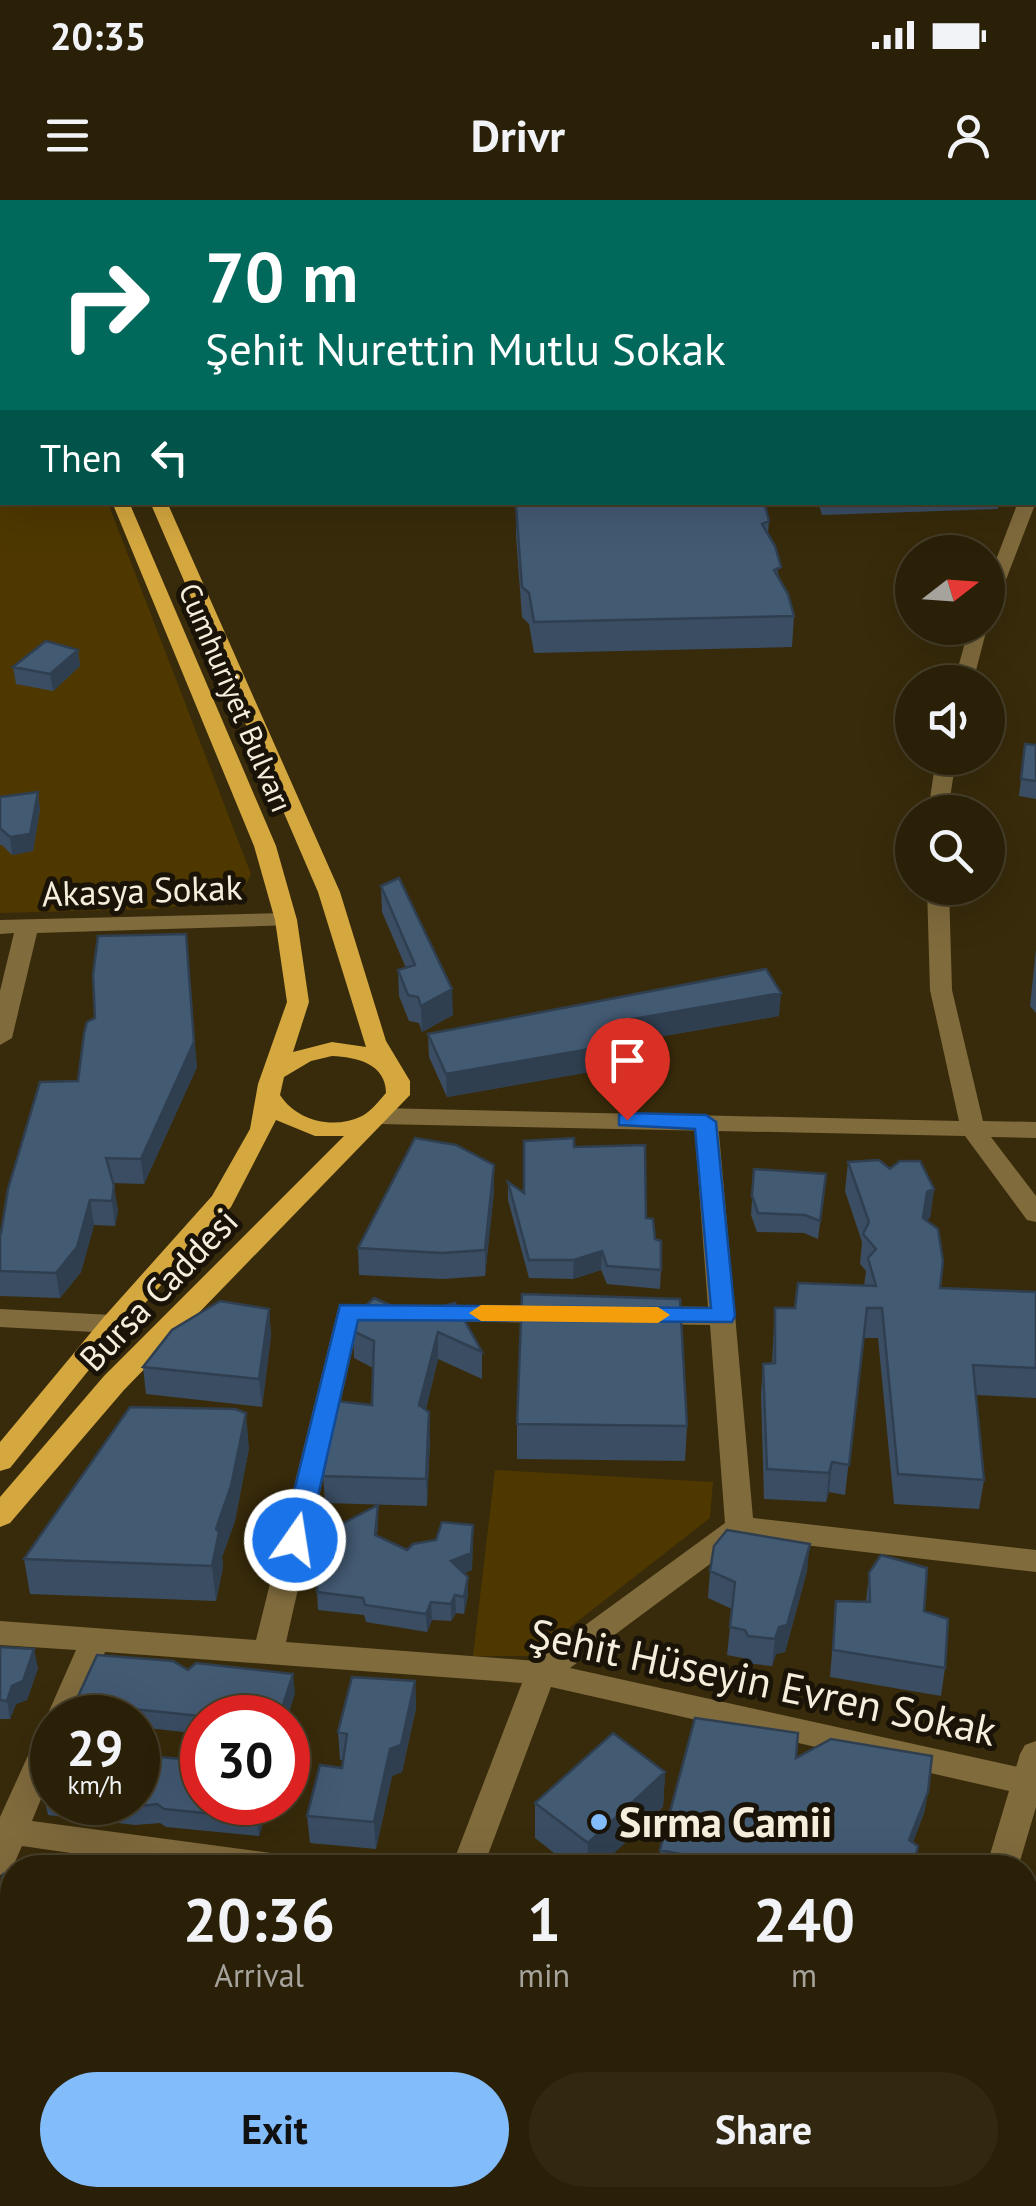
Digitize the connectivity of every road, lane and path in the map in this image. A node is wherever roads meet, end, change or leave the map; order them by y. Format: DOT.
graph roads {
  1 [pos="121,505"];
  2 [pos="159,505"];
  3 [pos="1025,505"];
  4 [pos="1005,558"];
  5 [pos="938,905"];
  6 [pos="286,920"];
  7 [pos="26,927"];
  8 [pos="0,928"];
  9 [pos="0,1038"];
  10 [pos="391,1068"];
  11 [pos="273,1084"];
  12 [pos="377,1118"];
  13 [pos="706,1122"];
  14 [pos="974,1130"];
  15 [pos="1036,1130"];
  16 [pos="1036,1148"];
  17 [pos="1036,1214"];
  18 [pos="585,1314"];
  19 [pos="624,1315"];
  20 [pos="723,1316"];
  21 [pos="0,1318"];
  22 [pos="112,1324"];
  23 [pos="0,1461"];
  24 [pos="0,1516"];
  25 [pos="740,1527"];
  26 [pos="1036,1561"];
  27 [pos="0,1633"];
  28 [pos="96,1639"];
  29 [pos="268,1654"];
  30 [pos="541,1672"];
  31 [pos="71,1695"];
  32 [pos="1033,1774"];
  33 [pos="30,1783"];
  34 [pos="3,1840"];
  35 [pos="151,1855"];
  36 [pos="472,1855"];
  37 [pos="1006,1855"];
  1 -- 6 [label="main road, Cumhuriyet Bulvarı"];
  2 -- 10 [label="main road, Cumhuriyet Bulvarı"];
  3 -- 4 [label="street"];
  5 -- 14 [label="street"];
  6 -- 7 [label="street, Akasya Sokak"];
  6 -- 11 [label="main road, Bursa Caddesi"];
  7 -- 8 [label="street, Akasya Sokak"];
  7 -- 9 [label="street"];
  10 -- 11 [label="main road"];
  10 -- 12 [label="main road, Bursa Caddesi"];
  11 -- 12 [label="main road"];
  11 -- 22 [label="main road, Bursa Caddesi"];
  12 -- 13 [label="street"];
  12 -- 24 [label="main road, Bursa Caddesi"];
  13 -- 14 [label="street"];
  13 -- 20 [label="street"];
  14 -- 15 [label="street"];
  14 -- 16 [label="street"];
  14 -- 17 [label="street"];
  18 -- 29 [label="street"];
  19 -- 20 [label="street"];
  20 -- 25 [label="street"];
  21 -- 22 [label="street"];
  22 -- 23 [label="main road, Bursa Caddesi"];
  25 -- 26 [label="street"];
  25 -- 30 [label="street"];
  27 -- 28 [label="street, Şehit Hüseyin Evren Sokak"];
  28 -- 29 [label="street, Şehit Hüseyin Evren Sokak"];
  28 -- 31 [label="street"];
  29 -- 30 [label="street, Şehit Hüseyin Evren Sokak"];
  30 -- 32 [label="street, Şehit Hüseyin Evren Sokak"];
  30 -- 36 [label="street"];
  32 -- 37 [label="street"];
  33 -- 34 [label="street"];
  34 -- 35 [label="street"];
}
